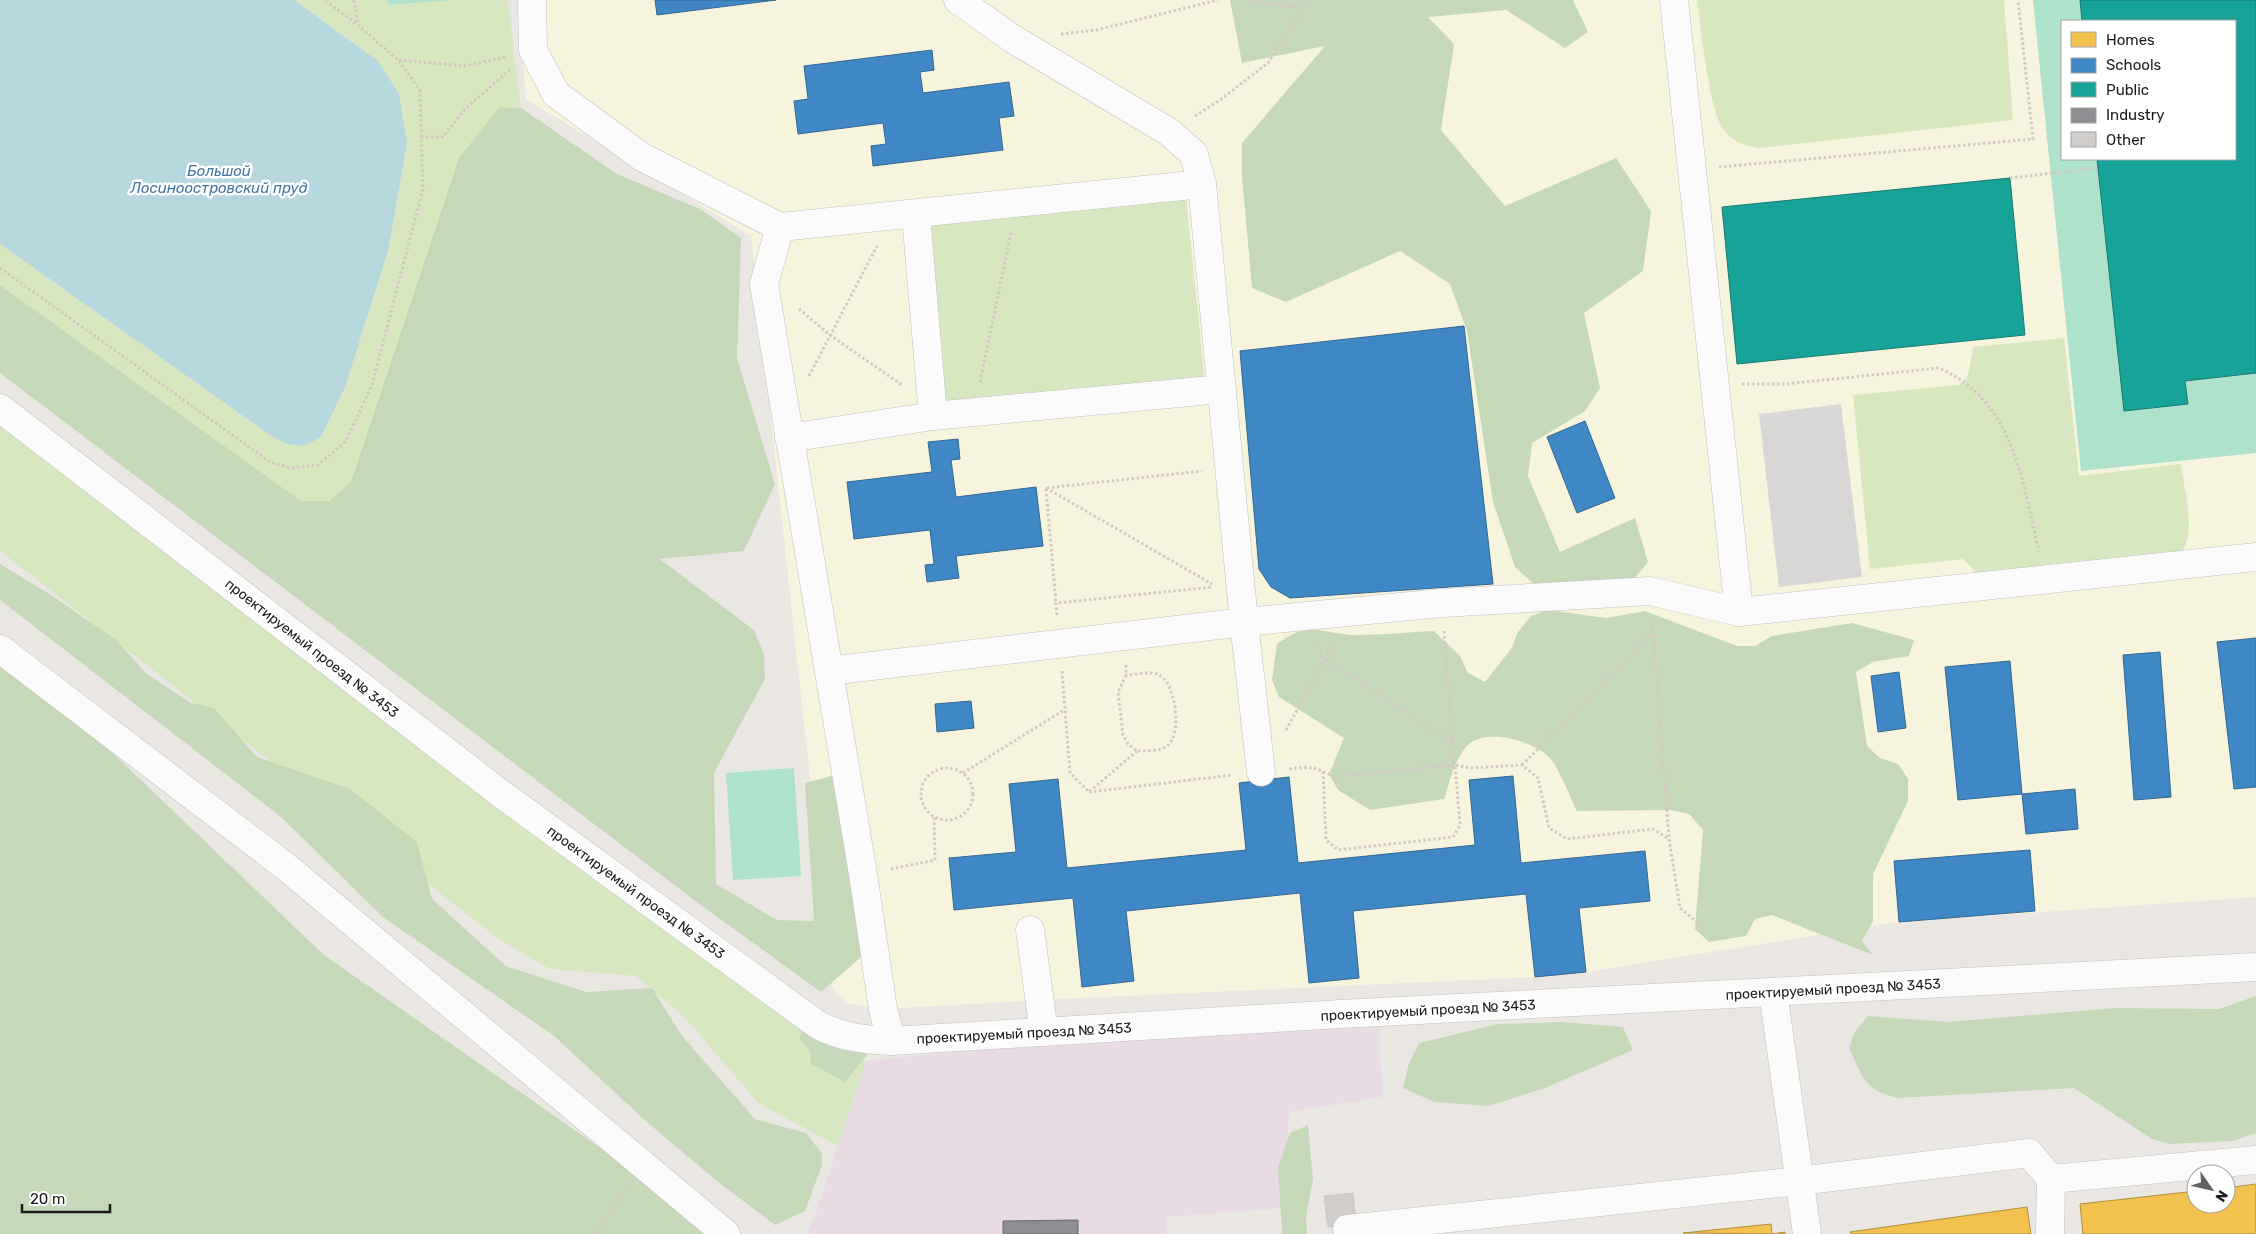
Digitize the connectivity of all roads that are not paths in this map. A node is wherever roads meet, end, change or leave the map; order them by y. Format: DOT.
graph roads {
  1 [pos="532,0"];
  2 [pos="958,0"];
  3 [pos="1674,0"];
  4 [pos="1202,184"];
  5 [pos="904,216"];
  6 [pos="780,227"];
  7 [pos="1222,389"];
  8 [pos="0,408"];
  9 [pos="932,411"];
  10 [pos="789,438"];
  11 [pos="2256,557"];
  12 [pos="1739,612"];
  13 [pos="1244,622"];
  14 [pos="0,649"];
  15 [pos="829,672"];
  16 [pos="1261,772"];
  17 [pos="1030,930"];
  18 [pos="2256,967"];
  19 [pos="1772,992"];
  20 [pos="1044,1032"];
  21 [pos="891,1041"];
  22 [pos="2256,1160"];
  23 [pos="2051,1180"];
  24 [pos="1799,1181"];
  25 [pos="1347,1229"];
  26 [pos="726,1234"];
  27 [pos="1807,1234"];
  28 [pos="2050,1234"];
  1 -- 6 [label="street"];
  2 -- 4 [label="street"];
  3 -- 12 [label="street"];
  4 -- 5 [label="street"];
  4 -- 7 [label="street"];
  5 -- 6 [label="street"];
  5 -- 9 [label="street"];
  6 -- 10 [label="street"];
  7 -- 9 [label="street"];
  7 -- 13 [label="street"];
  8 -- 21 [label="street, проектируемый проезд № 3453"];
  9 -- 10 [label="street"];
  10 -- 15 [label="street"];
  11 -- 12 [label="street"];
  12 -- 13 [label="street"];
  13 -- 15 [label="street"];
  13 -- 16 [label="street"];
  14 -- 26 [label="street"];
  15 -- 21 [label="street"];
  17 -- 20 [label="street"];
  18 -- 19 [label="street, проектируемый проезд № 3453"];
  19 -- 20 [label="street, проектируемый проезд № 3453"];
  19 -- 24 [label="street"];
  20 -- 21 [label="street, проектируемый проезд № 3453"];
  22 -- 23 [label="street"];
  23 -- 24 [label="street"];
  23 -- 28 [label="street"];
  24 -- 25 [label="street"];
  24 -- 27 [label="street"];
}
